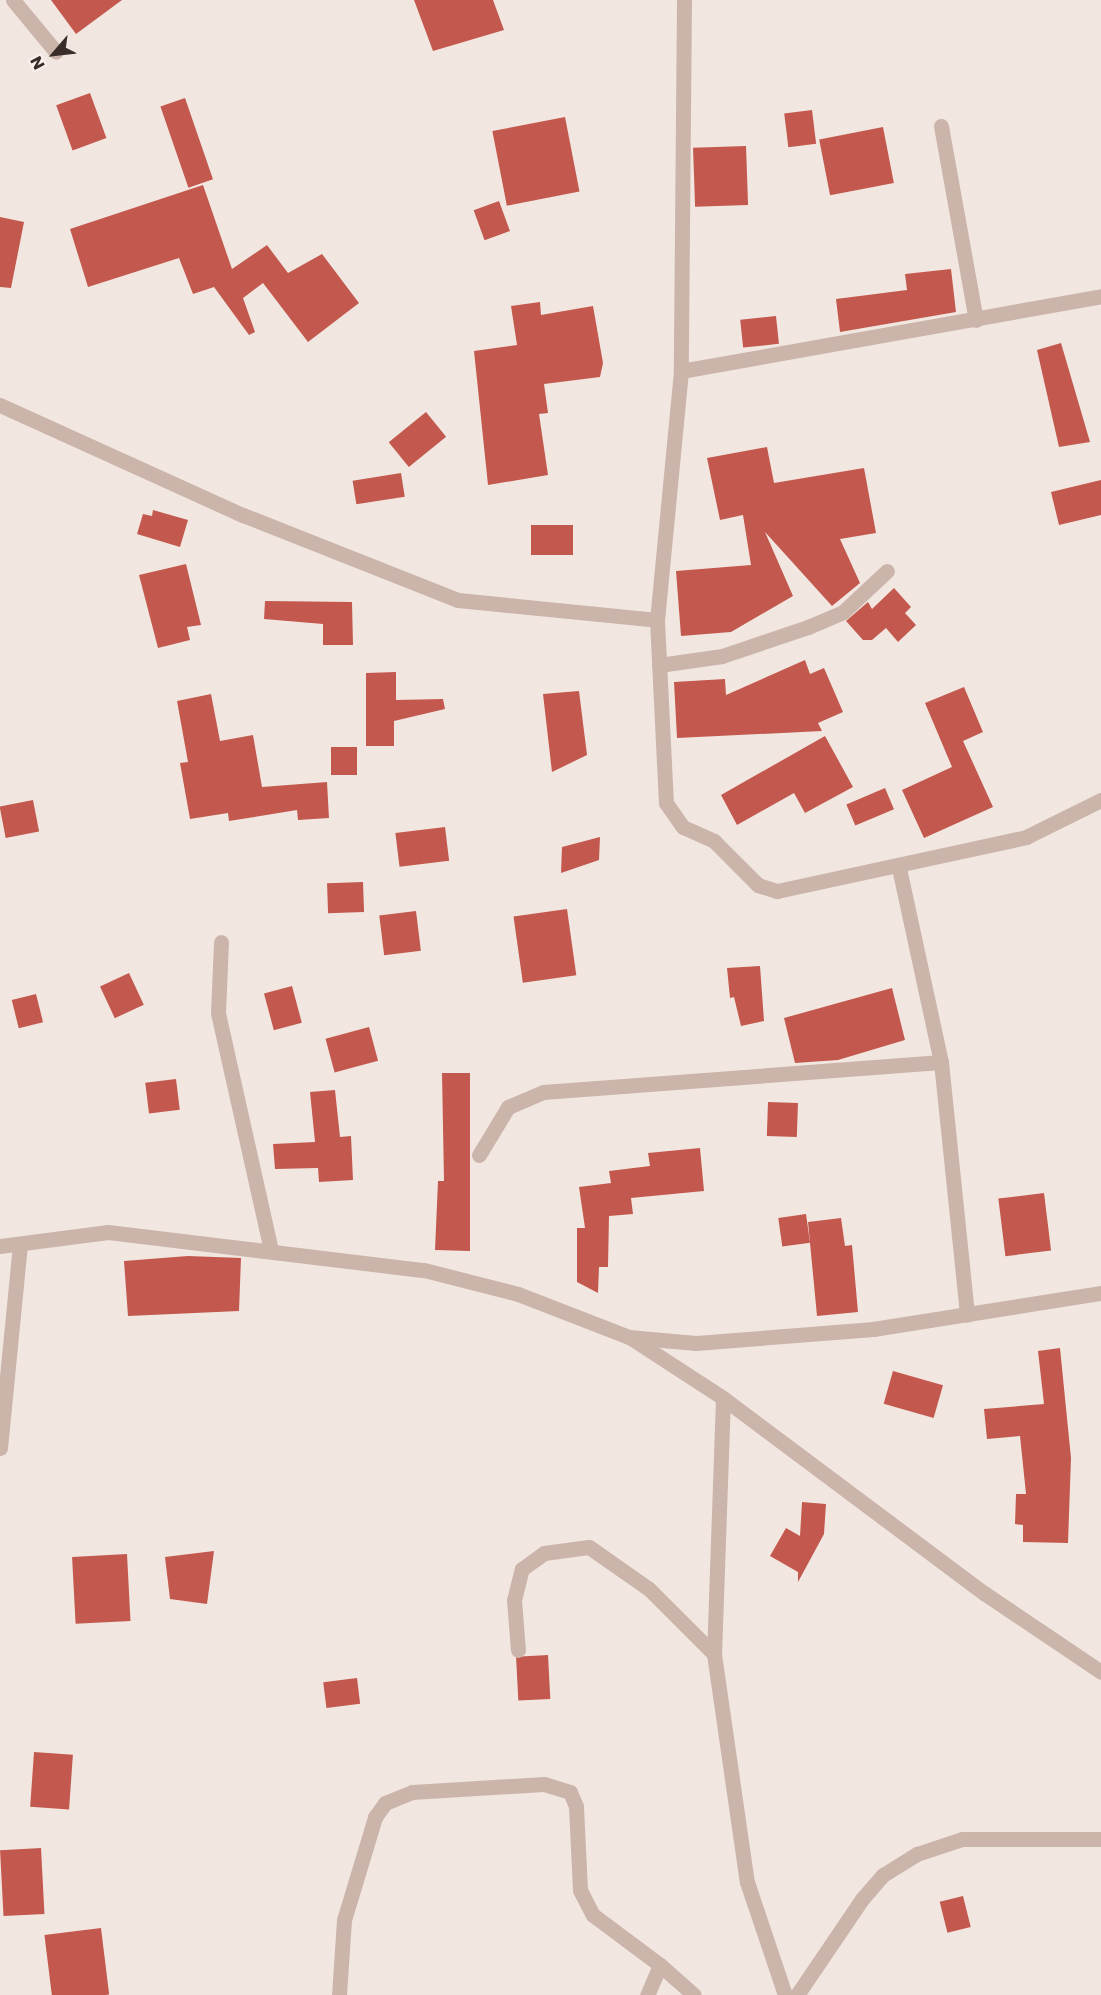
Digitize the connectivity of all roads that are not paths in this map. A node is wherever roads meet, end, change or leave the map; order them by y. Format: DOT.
graph roads {
  1 [pos="13,0"];
  2 [pos="684,0"];
  3 [pos="56,52"];
  4 [pos="941,126"];
  5 [pos="1101,296"];
  6 [pos="975,320"];
  7 [pos="681,371"];
  8 [pos="0,405"];
  9 [pos="887,571"];
  10 [pos="657,620"];
  11 [pos="659,665"];
  12 [pos="1101,800"];
  13 [pos="900,868"];
  14 [pos="221,942"];
  15 [pos="941,1062"];
  16 [pos="479,1155"];
  17 [pos="20,1244"];
  18 [pos="0,1246"];
  19 [pos="271,1250"];
  20 [pos="1101,1293"];
  21 [pos="967,1315"];
  22 [pos="629,1337"];
  23 [pos="723,1398"];
  24 [pos="0,1448"];
  25 [pos="518,1650"];
  26 [pos="714,1653"];
  27 [pos="1101,1672"];
  28 [pos="1101,1839"];
  29 [pos="660,1965"];
  30 [pos="339,1995"];
  31 [pos="647,1995"];
  32 [pos="694,1995"];
  33 [pos="785,1995"];
  34 [pos="797,1995"];
  1 -- 3 [label="street"];
  2 -- 7 [label="street"];
  4 -- 6 [label="street"];
  5 -- 6 [label="street"];
  6 -- 7 [label="street"];
  7 -- 10 [label="street"];
  8 -- 10 [label="street"];
  9 -- 11 [label="street"];
  10 -- 11 [label="street"];
  11 -- 13 [label="street"];
  12 -- 13 [label="street"];
  13 -- 15 [label="street"];
  14 -- 19 [label="street"];
  15 -- 16 [label="street"];
  15 -- 21 [label="street"];
  17 -- 18 [label="street"];
  17 -- 19 [label="street"];
  17 -- 24 [label="street"];
  19 -- 22 [label="street"];
  20 -- 21 [label="street"];
  21 -- 22 [label="street"];
  22 -- 23 [label="street"];
  23 -- 26 [label="street"];
  23 -- 27 [label="street"];
  25 -- 26 [label="street"];
  26 -- 33 [label="street"];
  28 -- 34 [label="street"];
  29 -- 30 [label="street"];
  29 -- 31 [label="street"];
  29 -- 32 [label="street"];
}
